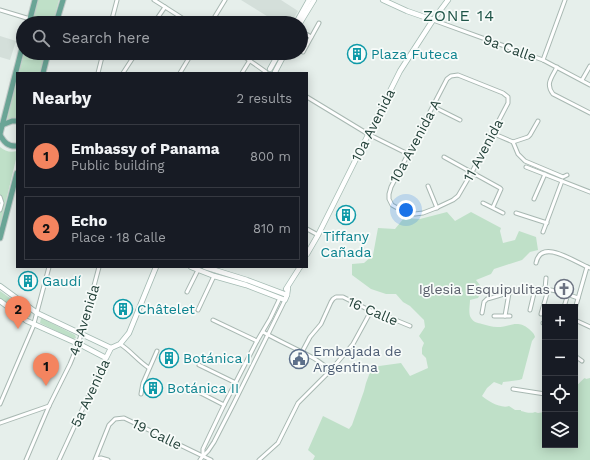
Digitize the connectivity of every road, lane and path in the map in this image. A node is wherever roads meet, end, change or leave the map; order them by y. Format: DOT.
graph roads {
  1 [pos="35,0"];
  2 [pos="63,0"];
  3 [pos="116,0"];
  4 [pos="154,0"];
  5 [pos="225,0"];
  6 [pos="309,0"];
  7 [pos="314,0"];
  8 [pos="383,0"];
  9 [pos="448,0"];
  10 [pos="565,0"];
  11 [pos="164,7"];
  12 [pos="0,10"];
  13 [pos="31,16"];
  14 [pos="58,16"];
  15 [pos="113,16"];
  16 [pos="158,16"];
  17 [pos="179,16"];
  18 [pos="215,16"];
  19 [pos="300,16"];
  20 [pos="304,16"];
  21 [pos="16,17"];
  22 [pos="433,20"];
  23 [pos="319,23"];
  24 [pos="308,35"];
  25 [pos="311,37"];
  26 [pos="308,43"];
  27 [pos="19,60"];
  28 [pos="46,60"];
  29 [pos="101,60"];
  30 [pos="131,60"];
  31 [pos="188,60"];
  32 [pos="250,60"];
  33 [pos="276,60"];
  34 [pos="280,60"];
  35 [pos="543,60"];
  36 [pos="590,66"];
  37 [pos="557,67"];
  38 [pos="43,72"];
  39 [pos="98,72"];
  40 [pos="124,72"];
  41 [pos="181,72"];
  42 [pos="243,72"];
  43 [pos="271,72"];
  44 [pos="451,76"];
  45 [pos="582,80"];
  46 [pos="590,85"];
  47 [pos="308,98"];
  48 [pos="434,107"];
  49 [pos="590,113"];
  50 [pos="460,120"];
  51 [pos="538,120"];
  52 [pos="16,121"];
  53 [pos="2,125"];
  54 [pos="492,133"];
  55 [pos="0,134"];
  56 [pos="368,134"];
  57 [pos="514,142"];
  58 [pos="16,146"];
  59 [pos="408,154"];
  60 [pos="444,157"];
  61 [pos="526,167"];
  62 [pos="472,172"];
  63 [pos="545,174"];
  64 [pos="567,175"];
  65 [pos="16,178"];
  66 [pos="562,181"];
  67 [pos="428,186"];
  68 [pos="590,192"];
  69 [pos="0,197"];
  70 [pos="534,199"];
  71 [pos="483,203"];
  72 [pos="493,207"];
  73 [pos="396,208"];
  74 [pos="437,208"];
  75 [pos="0,210"];
  76 [pos="503,213"];
  77 [pos="516,213"];
  78 [pos="546,223"];
  79 [pos="308,230"];
  80 [pos="543,232"];
  81 [pos="318,235"];
  82 [pos="0,238"];
  83 [pos="308,252"];
  84 [pos="536,263"];
  85 [pos="588,267"];
  86 [pos="49,268"];
  87 [pos="99,268"];
  88 [pos="156,268"];
  89 [pos="193,268"];
  90 [pos="209,268"];
  91 [pos="299,268"];
  92 [pos="198,270"];
  93 [pos="214,276"];
  94 [pos="546,278"];
  95 [pos="291,282"];
  96 [pos="0,286"];
  97 [pos="535,289"];
  98 [pos="547,289"];
  99 [pos="274,290"];
  100 [pos="187,292"];
  101 [pos="509,293"];
  102 [pos="568,294"];
  103 [pos="285,296"];
  104 [pos="280,298"];
  105 [pos="578,298"];
  106 [pos="0,301"];
  107 [pos="565,304"];
  108 [pos="576,304"];
  109 [pos="198,310"];
  110 [pos="530,310"];
  111 [pos="371,311"];
  112 [pos="37,313"];
  113 [pos="482,313"];
  114 [pos="541,314"];
  115 [pos="494,316"];
  116 [pos="505,316"];
  117 [pos="510,316"];
  118 [pos="213,320"];
  119 [pos="578,321"];
  120 [pos="34,324"];
  121 [pos="410,326"];
  122 [pos="590,327"];
  123 [pos="263,332"];
  124 [pos="81,335"];
  125 [pos="268,335"];
  126 [pos="257,341"];
  127 [pos="78,344"];
  128 [pos="120,344"];
  129 [pos="111,348"];
  130 [pos="157,350"];
  131 [pos="302,352"];
  132 [pos="106,358"];
  133 [pos="578,358"];
  134 [pos="582,361"];
  135 [pos="200,365"];
  136 [pos="149,368"];
  137 [pos="330,370"];
  138 [pos="236,384"];
  139 [pos="187,386"];
  140 [pos="513,389"];
  141 [pos="141,394"];
  142 [pos="542,394"];
  143 [pos="227,399"];
  144 [pos="234,403"];
  145 [pos="0,404"];
  146 [pos="224,405"];
  147 [pos="49,406"];
  148 [pos="0,423"];
  149 [pos="203,456"];
  150 [pos="96,459"];
  151 [pos="26,460"];
  152 [pos="59,460"];
  153 [pos="108,460"];
  154 [pos="200,460"];
  155 [pos="211,460"];
  156 [pos="259,460"];
  1 -- 13 [label="main road"];
  2 -- 14 [label="main road"];
  3 -- 15 [label="street"];
  4 -- 11 [label="street"];
  5 -- 18 [label="street"];
  6 -- 19 [label="street"];
  7 -- 20 [label="street"];
  8 -- 22 [label="street, 9a Calle"];
  9 -- 22 [label="street, 10a Avenida"];
  10 -- 35 [label="street"];
  11 -- 16 [label="street"];
  11 -- 17 [label="street"];
  12 -- 21 [label="street"];
  22 -- 35 [label="street, 9a Calle"];
  22 -- 56 [label="street, 10a Avenida"];
  23 -- 25 [label="street"];
  24 -- 25 [label="street"];
  25 -- 26 [label="street"];
  27 -- 53 [label="main road"];
  28 -- 38 [label="main road"];
  29 -- 39 [label="street"];
  30 -- 40 [label="street"];
  31 -- 41 [label="street"];
  32 -- 42 [label="street"];
  32 -- 43 [label="street"];
  33 -- 43 [label="street"];
  34 -- 43 [label="street"];
  35 -- 37 [label="street, 9a Calle"];
  36 -- 45 [label="street"];
  37 -- 45 [label="street, 9a Calle"];
  37 -- 49 [label="street"];
  44 -- 48 [label="street, 10a Avenida A"];
  44 -- 54 [label="street, 11 Avenida"];
  45 -- 46 [label="street, 9a Calle"];
  47 -- 56 [label="street"];
  48 -- 50 [label="street"];
  48 -- 59 [label="street, 10a Avenida A"];
  51 -- 57 [label="street"];
  52 -- 53 [label="main road"];
  53 -- 55 [label="main road"];
  54 -- 57 [label="street"];
  54 -- 62 [label="street, 11 Avenida"];
  55 -- 58 [label="main road"];
  56 -- 59 [label="street"];
  56 -- 81 [label="street, 10a Avenida"];
  57 -- 64 [label="street"];
  59 -- 73 [label="street, 10a Avenida A"];
  60 -- 62 [label="street"];
  61 -- 63 [label="street"];
  62 -- 72 [label="street"];
  62 -- 74 [label="street, 11 Avenida"];
  63 -- 66 [label="street"];
  63 -- 70 [label="street"];
  65 -- 82 [label="main road"];
  66 -- 68 [label="street"];
  66 -- 78 [label="street"];
  67 -- 74 [label="street"];
  69 -- 75 [label="street"];
  71 -- 72 [label="street"];
  72 -- 76 [label="street"];
  73 -- 74 [label="street, 11 Avenida"];
  77 -- 78 [label="street"];
  78 -- 80 [label="street"];
  79 -- 81 [label="street"];
  81 -- 83 [label="street, 10a Avenida"];
  84 -- 85 [label="street"];
  85 -- 105 [label="street"];
  86 -- 112 [label="street"];
  87 -- 124 [label="street, 4a Avenida"];
  88 -- 128 [label="street, 5a Avenida"];
  89 -- 92 [label="street"];
  90 -- 99 [label="street"];
  91 -- 95 [label="street"];
  92 -- 93 [label="street"];
  92 -- 100 [label="street"];
  93 -- 104 [label="street"];
  93 -- 109 [label="street"];
  94 -- 98 [label="street"];
  95 -- 99 [label="street"];
  95 -- 103 [label="street"];
  96 -- 112 [label="street"];
  97 -- 98 [label="street"];
  97 -- 101 [label="street"];
  97 -- 110 [label="street"];
  98 -- 102 [label="street"];
  98 -- 114 [label="street"];
  99 -- 103 [label="street"];
  101 -- 113 [label="street"];
  101 -- 116 [label="street"];
  102 -- 105 [label="street"];
  102 -- 107 [label="street"];
  103 -- 104 [label="street"];
  103 -- 125 [label="street"];
  104 -- 123 [label="street"];
  105 -- 108 [label="street"];
  106 -- 120 [label="street"];
  111 -- 121 [label="street, 16 Calle"];
  111 -- 131 [label="street, 16 Calle"];
  111 -- 137 [label="street"];
  112 -- 120 [label="street"];
  112 -- 124 [label="street"];
  115 -- 116 [label="street"];
  116 -- 117 [label="street"];
  118 -- 126 [label="street"];
  119 -- 122 [label="street"];
  120 -- 127 [label="street"];
  120 -- 145 [label="street"];
  123 -- 125 [label="street"];
  123 -- 126 [label="street"];
  124 -- 127 [label="street, 4a Avenida"];
  124 -- 129 [label="street"];
  125 -- 131 [label="street"];
  125 -- 144 [label="street"];
  126 -- 138 [label="street"];
  127 -- 132 [label="street"];
  127 -- 147 [label="street, 4a Avenida"];
  128 -- 129 [label="street, 5a Avenida"];
  128 -- 136 [label="street"];
  129 -- 132 [label="street, 5a Avenida"];
  130 -- 136 [label="street"];
  131 -- 137 [label="street"];
  132 -- 152 [label="street, 5a Avenida"];
  133 -- 134 [label="street"];
  135 -- 138 [label="street"];
  136 -- 141 [label="street"];
  137 -- 156 [label="street"];
  138 -- 143 [label="street"];
  139 -- 146 [label="street"];
  140 -- 142 [label="street"];
  143 -- 144 [label="street"];
  143 -- 146 [label="street"];
  144 -- 149 [label="street"];
  146 -- 149 [label="street"];
  147 -- 148 [label="street"];
  147 -- 151 [label="street, 4a Avenida"];
  149 -- 150 [label="street, 19 Calle"];
  149 -- 154 [label="street"];
  149 -- 155 [label="street, 19 Calle"];
  150 -- 153 [label="street"];
}
